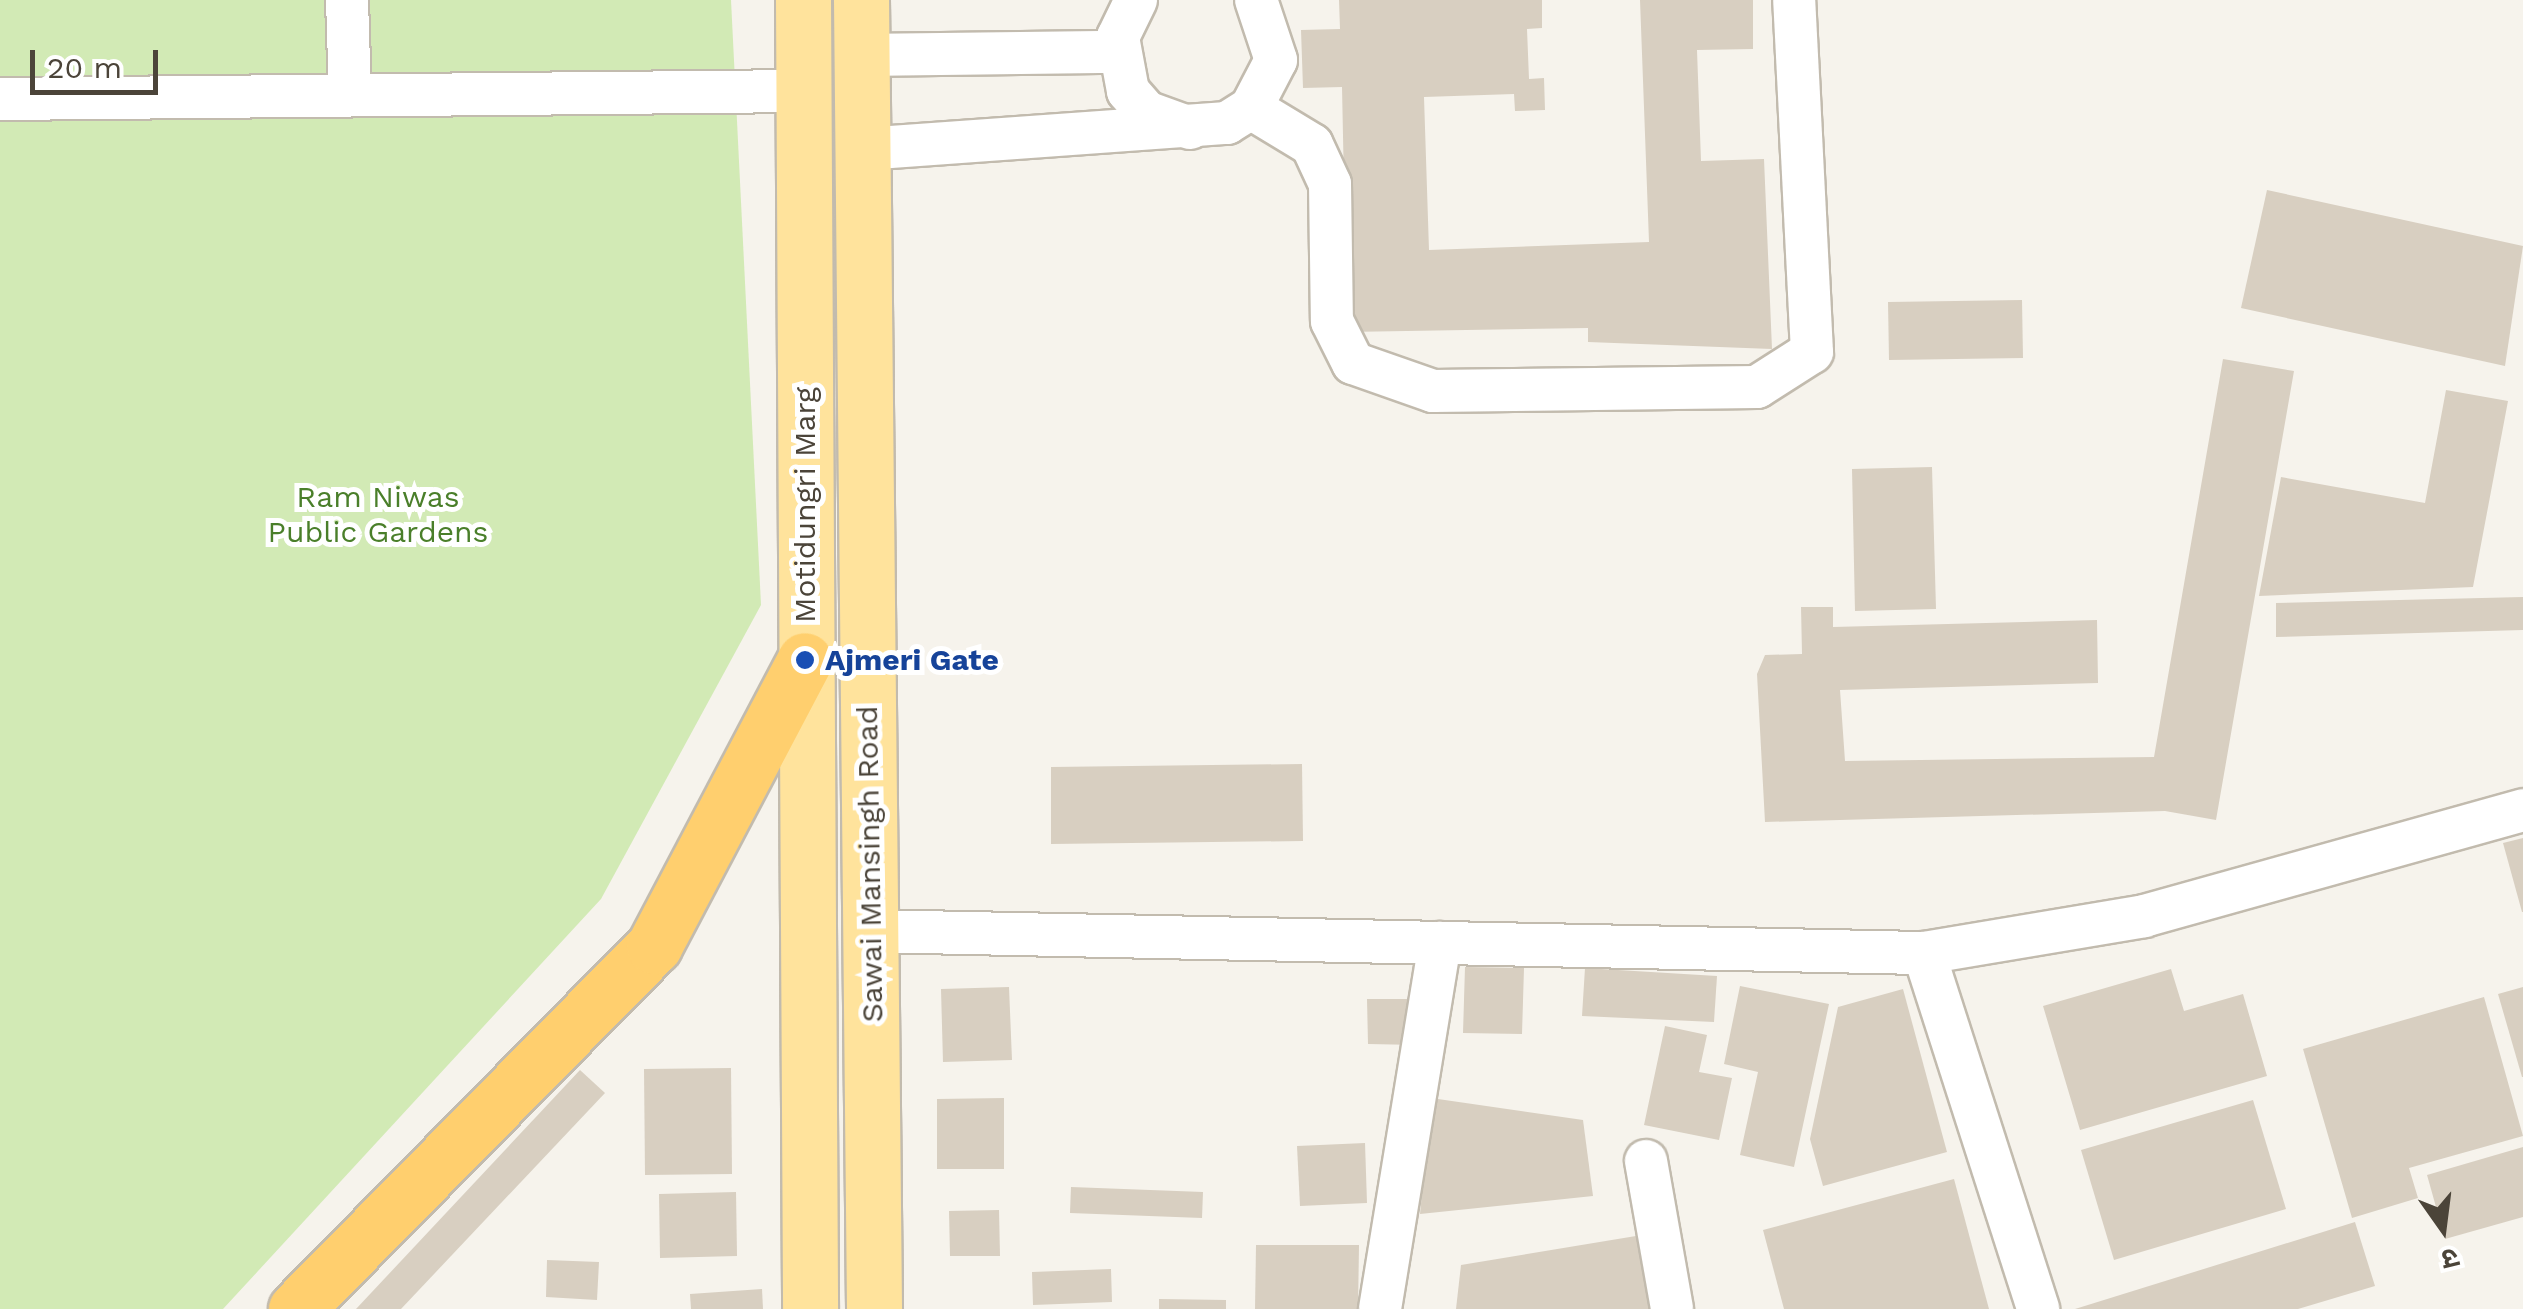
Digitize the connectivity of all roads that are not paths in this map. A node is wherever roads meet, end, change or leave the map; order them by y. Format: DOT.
graph roads {
  1 [pos="347,0"];
  2 [pos="803,0"];
  3 [pos="862,0"];
  4 [pos="1136,0"];
  5 [pos="1256,0"];
  6 [pos="1794,0"];
  7 [pos="1119,52"];
  8 [pos="862,55"];
  9 [pos="804,91"];
  10 [pos="350,95"];
  11 [pos="0,99"];
  12 [pos="1251,108"];
  13 [pos="1201,130"];
  14 [pos="863,149"];
  15 [pos="805,660"];
  16 [pos="2523,810"];
  17 [pos="871,931"];
  18 [pos="1440,943"];
  19 [pos="1924,953"];
  20 [pos="1646,1161"];
  21 [pos="296,1309"];
  22 [pos="810,1309"];
  23 [pos="874,1309"];
  24 [pos="1380,1309"];
  25 [pos="1672,1309"];
  26 [pos="2038,1309"];
  1 -- 10 [label="street"];
  2 -- 9 [label="main road, Motidungri Marg"];
  3 -- 8 [label="main road, Sawai Mansingh Road"];
  4 -- 7 [label="street"];
  5 -- 12 [label="street"];
  6 -- 12 [label="street"];
  7 -- 8 [label="street"];
  7 -- 13 [label="street"];
  8 -- 14 [label="main road, Sawai Mansingh Road"];
  9 -- 10 [label="street"];
  9 -- 15 [label="main road, Motidungri Marg"];
  10 -- 11 [label="street"];
  12 -- 13 [label="street"];
  13 -- 14 [label="street"];
  14 -- 17 [label="main road, Sawai Mansingh Road"];
  15 -- 21 [label="highway"];
  15 -- 22 [label="main road, Motidungri Marg"];
  16 -- 19 [label="street"];
  17 -- 18 [label="street"];
  17 -- 23 [label="main road, Sawai Mansingh Road"];
  18 -- 19 [label="street"];
  18 -- 24 [label="street"];
  19 -- 26 [label="street"];
  20 -- 25 [label="street"];
}
